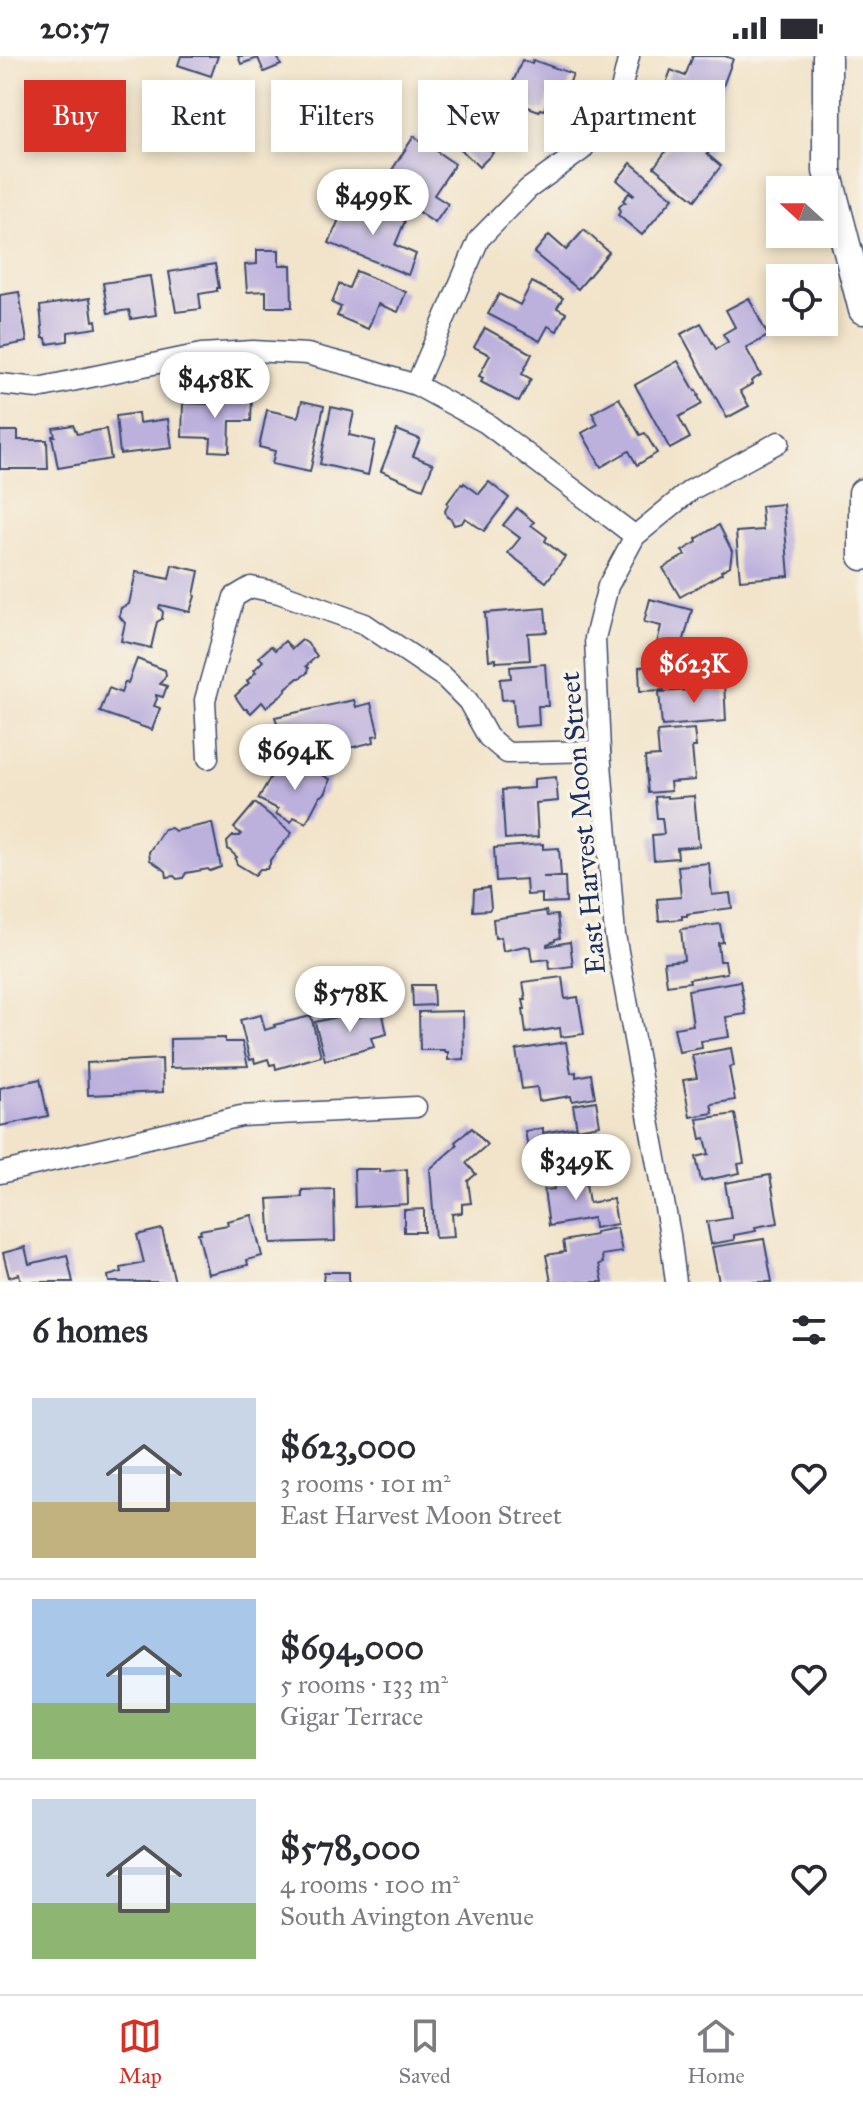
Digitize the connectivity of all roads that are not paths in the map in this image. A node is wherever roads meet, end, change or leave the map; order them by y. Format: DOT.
graph roads {
  1 [pos="629,56"];
  2 [pos="827,56"];
  3 [pos="863,310"];
  4 [pos="0,384"];
  5 [pos="416,385"];
  6 [pos="779,442"];
  7 [pos="863,493"];
  8 [pos="635,536"];
  9 [pos="863,556"];
  10 [pos="600,751"];
  11 [pos="208,758"];
  12 [pos="416,1107"];
  13 [pos="0,1173"];
  14 [pos="676,1282"];
  1 -- 5 [label="street"];
  2 -- 3 [label="street"];
  4 -- 5 [label="street"];
  5 -- 8 [label="street"];
  6 -- 8 [label="street, East Harvest Moon Street"];
  7 -- 9 [label="street"];
  8 -- 10 [label="street, East Harvest Moon Street"];
  10 -- 11 [label="street"];
  10 -- 14 [label="street, East Harvest Moon Street"];
  12 -- 13 [label="street"];
}
